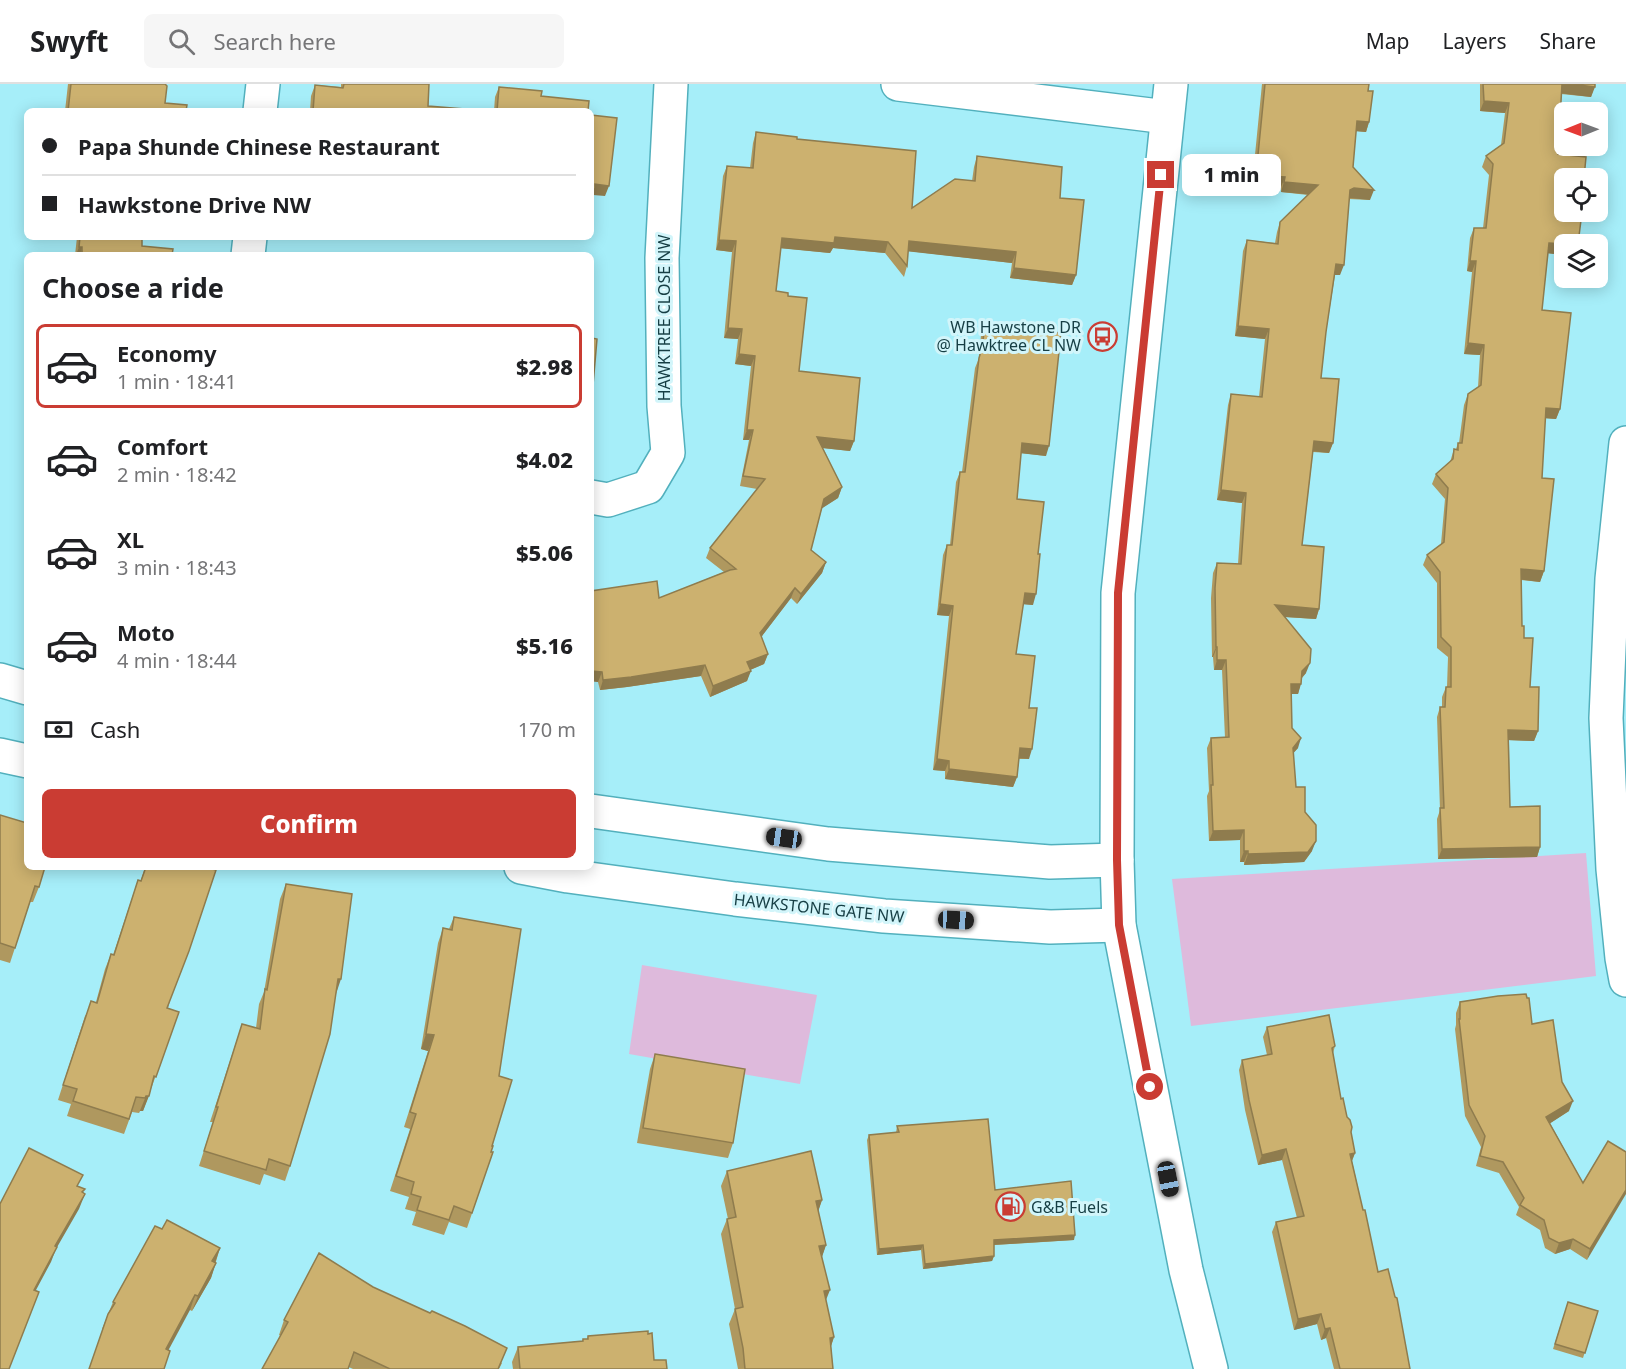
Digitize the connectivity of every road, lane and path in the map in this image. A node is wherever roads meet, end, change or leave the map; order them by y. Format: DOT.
graph roads {
  1 [pos="263,84"];
  2 [pos="671,84"];
  3 [pos="898,84"];
  4 [pos="1171,84"];
  5 [pos="260,108"];
  6 [pos="1167,117"];
  7 [pos="1626,443"];
  8 [pos="594,498"];
  9 [pos="1619,579"];
  10 [pos="0,680"];
  11 [pos="24,687"];
  12 [pos="0,755"];
  13 [pos="24,760"];
  14 [pos="594,811"];
  15 [pos="1117,860"];
  16 [pos="539,870"];
  17 [pos="1119,925"];
  18 [pos="1626,980"];
  19 [pos="1211,1369"];
  1 -- 5 [label="street"];
  2 -- 8 [label="street, HAWKTREE CLOSE NW"];
  3 -- 6 [label="street"];
  4 -- 6 [label="street"];
  6 -- 15 [label="street"];
  7 -- 9 [label="street"];
  9 -- 18 [label="street"];
  10 -- 11 [label="street"];
  12 -- 13 [label="street"];
  14 -- 15 [label="street"];
  15 -- 17 [label="street"];
  16 -- 17 [label="street, HAWKSTONE GATE NW"];
  17 -- 19 [label="street"];
}
